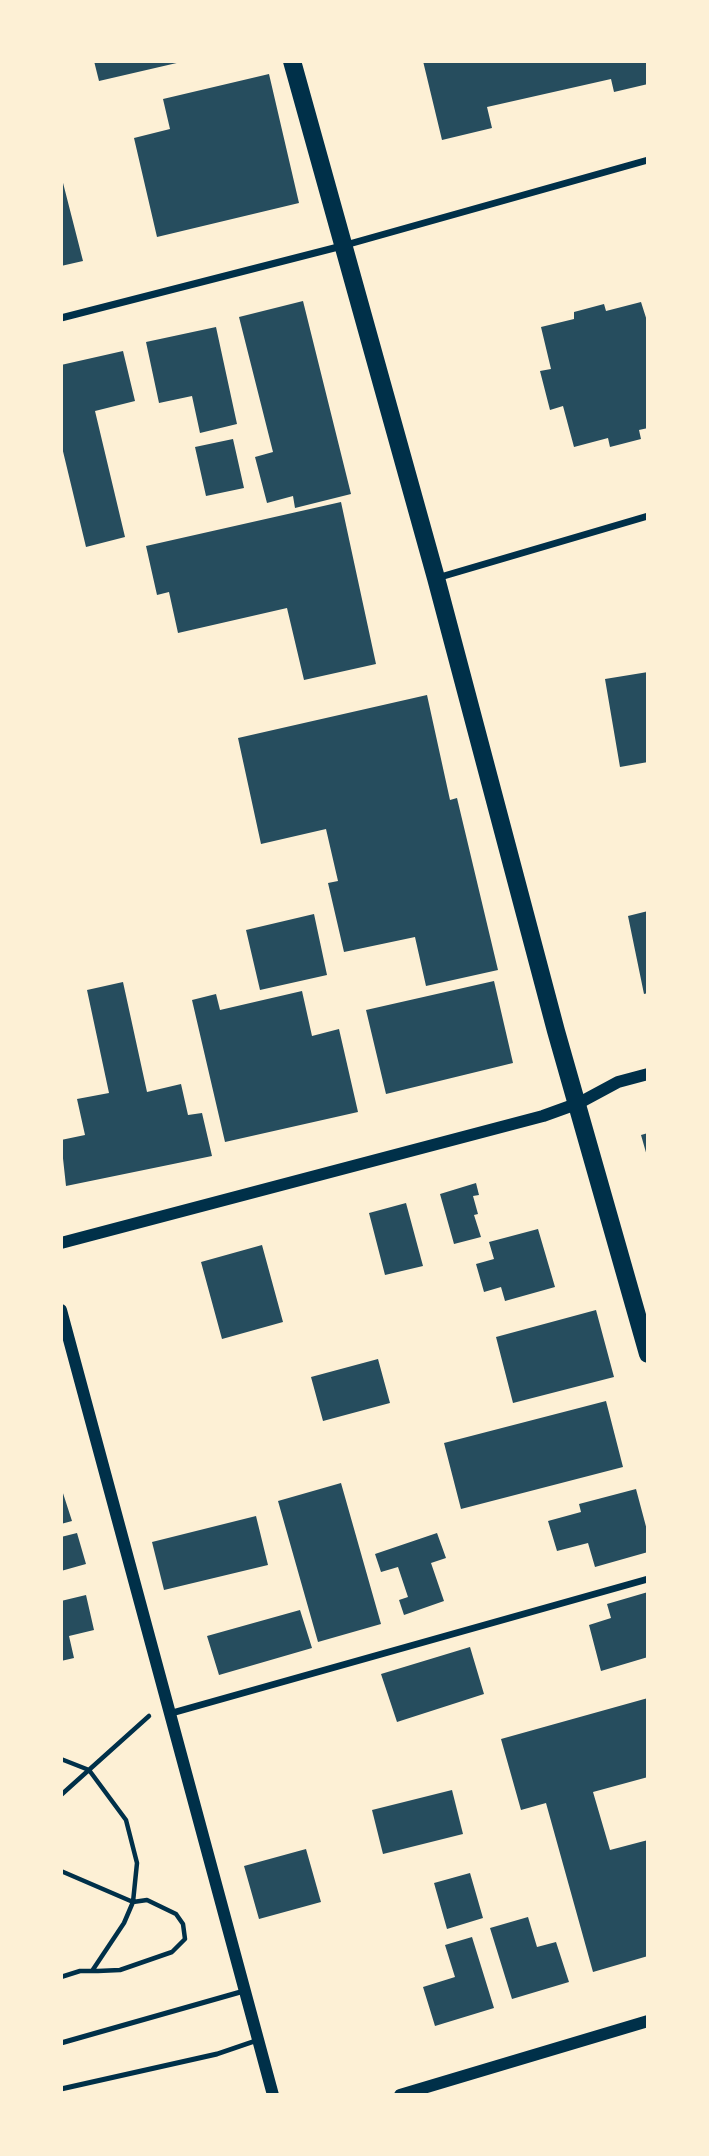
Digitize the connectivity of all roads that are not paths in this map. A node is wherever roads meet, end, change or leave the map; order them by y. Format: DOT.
graph roads {
  1 [pos="292,61"];
  2 [pos="648,160"];
  3 [pos="342,246"];
  4 [pos="61,318"];
  5 [pos="648,516"];
  6 [pos="436,578"];
  7 [pos="648,1074"];
  8 [pos="579,1103"];
  9 [pos="61,1243"];
  10 [pos="61,1310"];
  11 [pos="648,1354"];
  12 [pos="648,1579"];
  13 [pos="172,1713"];
  14 [pos="247,1990"];
  15 [pos="648,2021"];
  16 [pos="259,2040"];
  17 [pos="61,2043"];
  18 [pos="61,2089"];
  19 [pos="273,2095"];
  20 [pos="400,2095"];
  1 -- 3 [label="main road"];
  2 -- 3 [label="street"];
  3 -- 4 [label="street"];
  3 -- 6 [label="main road"];
  5 -- 6 [label="street"];
  6 -- 8 [label="main road"];
  7 -- 8 [label="street"];
  8 -- 9 [label="street"];
  8 -- 11 [label="main road"];
  10 -- 13 [label="street"];
  12 -- 13 [label="street"];
  13 -- 14 [label="street"];
  14 -- 16 [label="street"];
  14 -- 17 [label="lane"];
  15 -- 20 [label="street"];
  16 -- 18 [label="lane"];
  16 -- 19 [label="street"];
}
